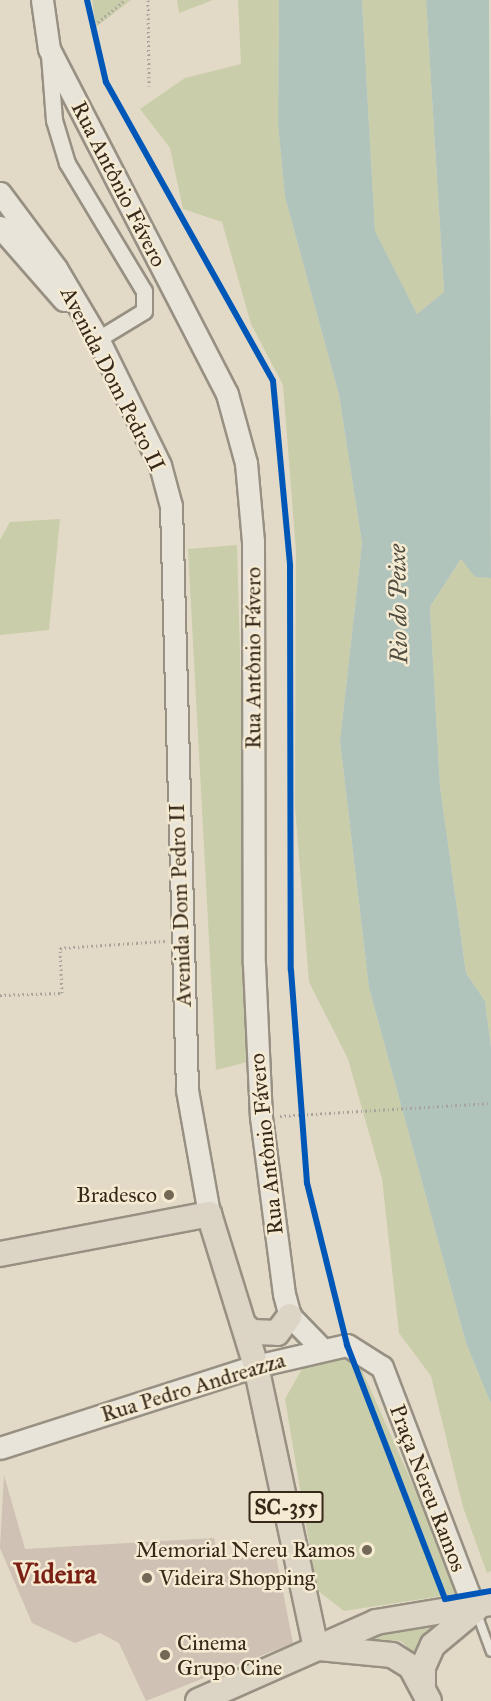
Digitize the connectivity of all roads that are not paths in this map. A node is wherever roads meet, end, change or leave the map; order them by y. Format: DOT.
graph roads {
  1 [pos="42,0"];
  2 [pos="49,49"];
  3 [pos="0,193"];
  4 [pos="0,226"];
  5 [pos="98,339"];
  6 [pos="209,1214"];
  7 [pos="0,1254"];
  8 [pos="290,1316"];
  9 [pos="245,1326"];
  10 [pos="321,1348"];
  11 [pos="256,1366"];
  12 [pos="382,1367"];
  13 [pos="0,1448"];
  14 [pos="483,1606"];
  15 [pos="316,1648"];
  16 [pos="491,1652"];
  17 [pos="426,1693"];
  18 [pos="198,1701"];
  1 -- 2 [label="main road, Rua Antônio Fávero"];
  2 -- 5 [label="street"];
  2 -- 8 [label="main road, Rua Antônio Fávero"];
  3 -- 5 [label="main road, Avenida Dom Pedro II"];
  4 -- 5 [label="main road"];
  5 -- 6 [label="main road, Avenida Dom Pedro II"];
  6 -- 7 [label="main road"];
  6 -- 9 [label="main road, Avenida Dom Pedro II / SC-355"];
  8 -- 9 [label="main road"];
  8 -- 10 [label="main road"];
  9 -- 11 [label="main road, Avenida Dom Pedro II / SC-355"];
  10 -- 11 [label="main road, Rua Pedro Andreazza"];
  10 -- 12 [label="main road, Rua Pedro Andreazza"];
  11 -- 13 [label="main road, Rua Pedro Andreazza"];
  11 -- 15 [label="main road, Avenida Dom Pedro II / SC-355"];
  12 -- 14 [label="main road, Praça Nereu Ramos"];
  14 -- 15 [label="main road"];
  14 -- 16 [label="lane"];
  14 -- 17 [label="main road"];
  15 -- 17 [label="main road"];
  15 -- 18 [label="main road"];
}
